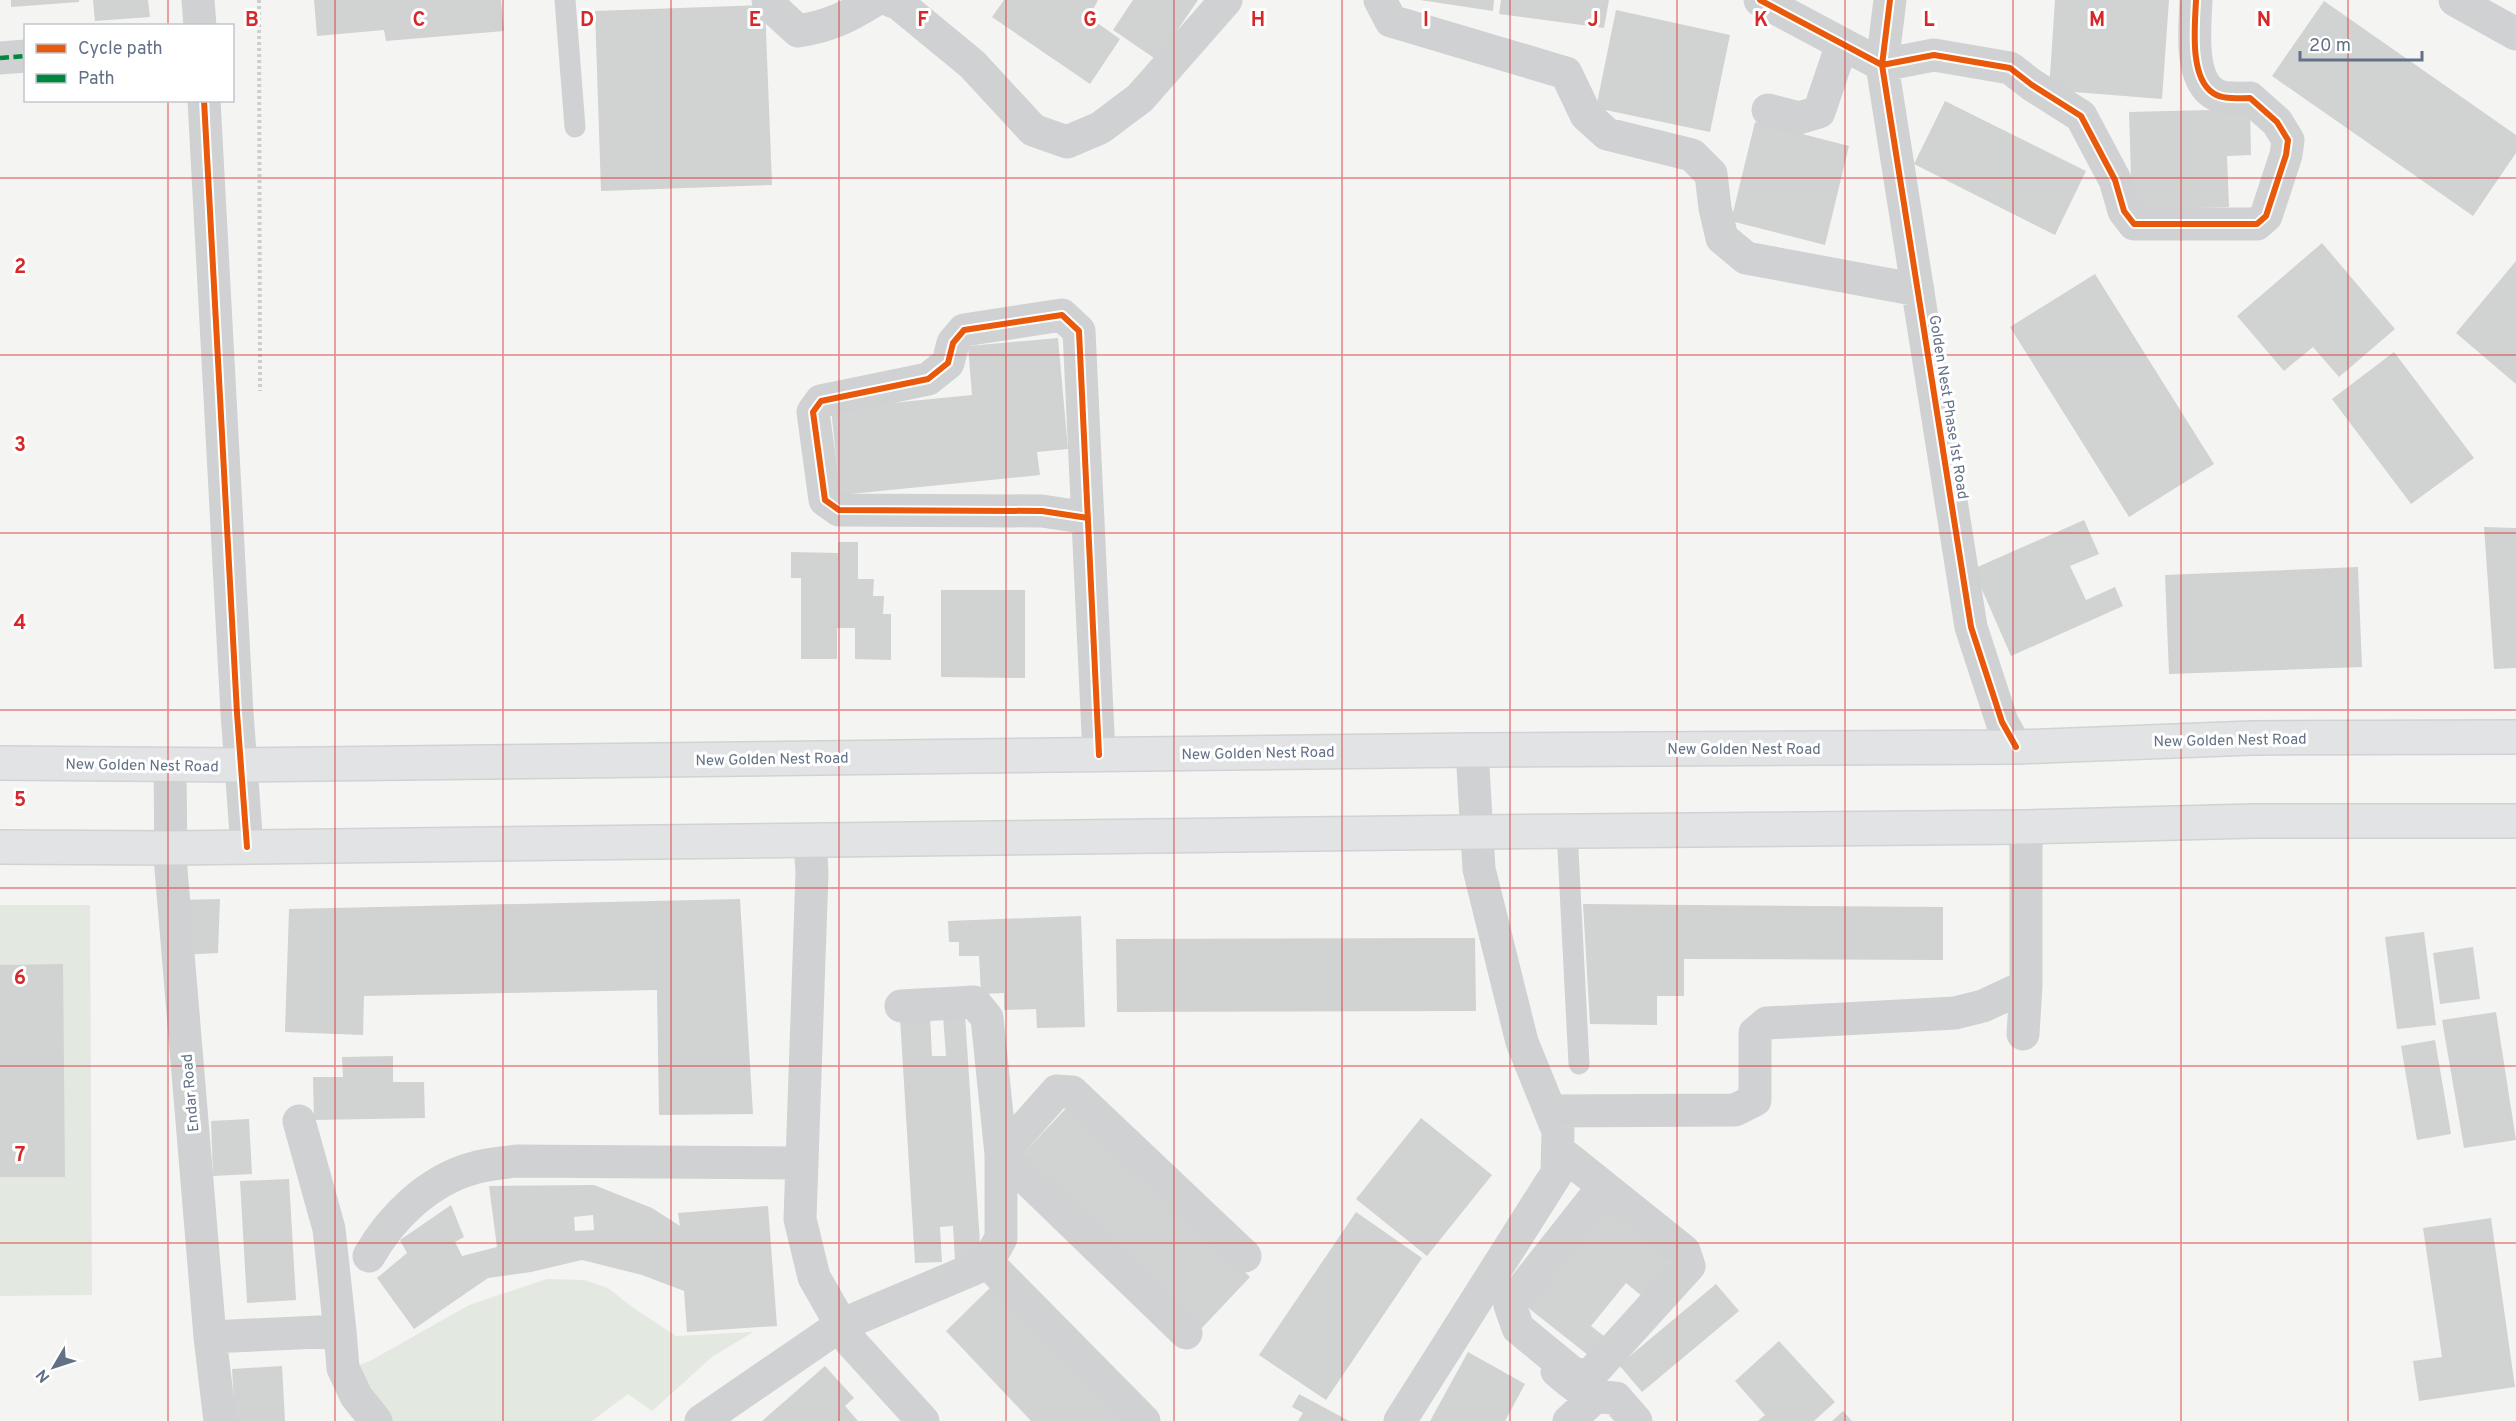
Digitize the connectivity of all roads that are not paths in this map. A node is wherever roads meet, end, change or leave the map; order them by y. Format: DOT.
graph roads {
  1 [pos="198,0"];
  2 [pos="565,0"];
  3 [pos="768,0"];
  4 [pos="875,0"];
  5 [pos="889,0"];
  6 [pos="1226,0"];
  7 [pos="1380,0"];
  8 [pos="1760,0"];
  9 [pos="1890,0"];
  10 [pos="2196,0"];
  11 [pos="2455,0"];
  12 [pos="200,24"];
  13 [pos="2516,34"];
  14 [pos="1842,44"];
  15 [pos="24,56"];
  16 [pos="0,58"];
  17 [pos="1882,65"];
  18 [pos="204,102"];
  19 [pos="1768,110"];
  20 [pos="575,127"];
  21 [pos="1918,290"];
  22 [pos="1088,518"];
  23 [pos="2516,737"];
  24 [pos="2016,747"];
  25 [pos="1472,750"];
  26 [pos="1099,755"];
  27 [pos="0,763"];
  28 [pos="170,765"];
  29 [pos="242,765"];
  30 [pos="2516,821"];
  31 [pos="2026,828"];
  32 [pos="1567,831"];
  33 [pos="1478,832"];
  34 [pos="810,841"];
  35 [pos="0,847"];
  36 [pos="170,848"];
  37 [pos="247,848"];
  38 [pos="2026,986"];
  39 [pos="901,1006"];
  40 [pos="2023,1034"];
  41 [pos="1579,1064"];
  42 [pos="1550,1111"];
  43 [pos="299,1121"];
  44 [pos="1558,1150"];
  45 [pos="1001,1154"];
  46 [pos="801,1163"];
  47 [pos="1604,1187"];
  48 [pos="369,1256"];
  49 [pos="1245,1256"];
  50 [pos="986,1261"];
  51 [pos="1475,1304"];
  52 [pos="841,1325"];
  53 [pos="340,1331"];
  54 [pos="1186,1333"];
  55 [pos="210,1337"];
  56 [pos="1595,1397"];
  57 [pos="220,1421"];
  58 [pos="376,1421"];
  59 [pos="702,1421"];
  60 [pos="923,1421"];
  61 [pos="1144,1421"];
  62 [pos="1400,1421"];
  63 [pos="1569,1421"];
  64 [pos="1636,1421"];
  1 -- 12 [label="street"];
  2 -- 20 [label="lane"];
  3 -- 4 [label="street"];
  5 -- 6 [label="street"];
  7 -- 21 [label="street"];
  8 -- 14 [label="street"];
  9 -- 17 [label="street, Golden Nest Phase 1st Road"];
  10 -- 17 [label="street"];
  11 -- 13 [label="street"];
  14 -- 17 [label="street"];
  14 -- 19 [label="street"];
  15 -- 16 [label="street"];
  17 -- 21 [label="street, Golden Nest Phase 1st Road"];
  18 -- 29 [label="street"];
  21 -- 24 [label="street, Golden Nest Phase 1st Road"];
  22 -- 22 [label="street"];
  22 -- 26 [label="street"];
  23 -- 24 [label="main road, New Golden Nest Road"];
  24 -- 25 [label="main road, New Golden Nest Road"];
  25 -- 26 [label="main road, New Golden Nest Road"];
  25 -- 33 [label="street"];
  26 -- 29 [label="main road, New Golden Nest Road"];
  27 -- 28 [label="main road, New Golden Nest Road"];
  28 -- 29 [label="main road, New Golden Nest Road"];
  28 -- 36 [label="street, Endar Road"];
  29 -- 37 [label="street"];
  30 -- 31 [label="main road"];
  31 -- 32 [label="main road"];
  31 -- 38 [label="street"];
  32 -- 33 [label="main road"];
  32 -- 41 [label="lane"];
  33 -- 34 [label="main road"];
  33 -- 42 [label="street"];
  34 -- 37 [label="main road"];
  34 -- 46 [label="street"];
  35 -- 36 [label="main road"];
  36 -- 37 [label="main road"];
  36 -- 55 [label="street, Endar Road"];
  38 -- 40 [label="street"];
  38 -- 42 [label="street"];
  39 -- 45 [label="street"];
  42 -- 44 [label="street"];
  43 -- 53 [label="street"];
  44 -- 47 [label="street"];
  44 -- 51 [label="street"];
  45 -- 49 [label="street"];
  45 -- 50 [label="street"];
  45 -- 54 [label="street"];
  46 -- 48 [label="street"];
  46 -- 52 [label="street"];
  47 -- 47 [label="street"];
  50 -- 52 [label="street"];
  50 -- 61 [label="street"];
  51 -- 56 [label="street"];
  51 -- 62 [label="street"];
  52 -- 59 [label="street"];
  52 -- 60 [label="street"];
  53 -- 55 [label="street"];
  53 -- 58 [label="street"];
  55 -- 57 [label="street, Endar Road"];
  56 -- 63 [label="street"];
  56 -- 64 [label="street"];
}
